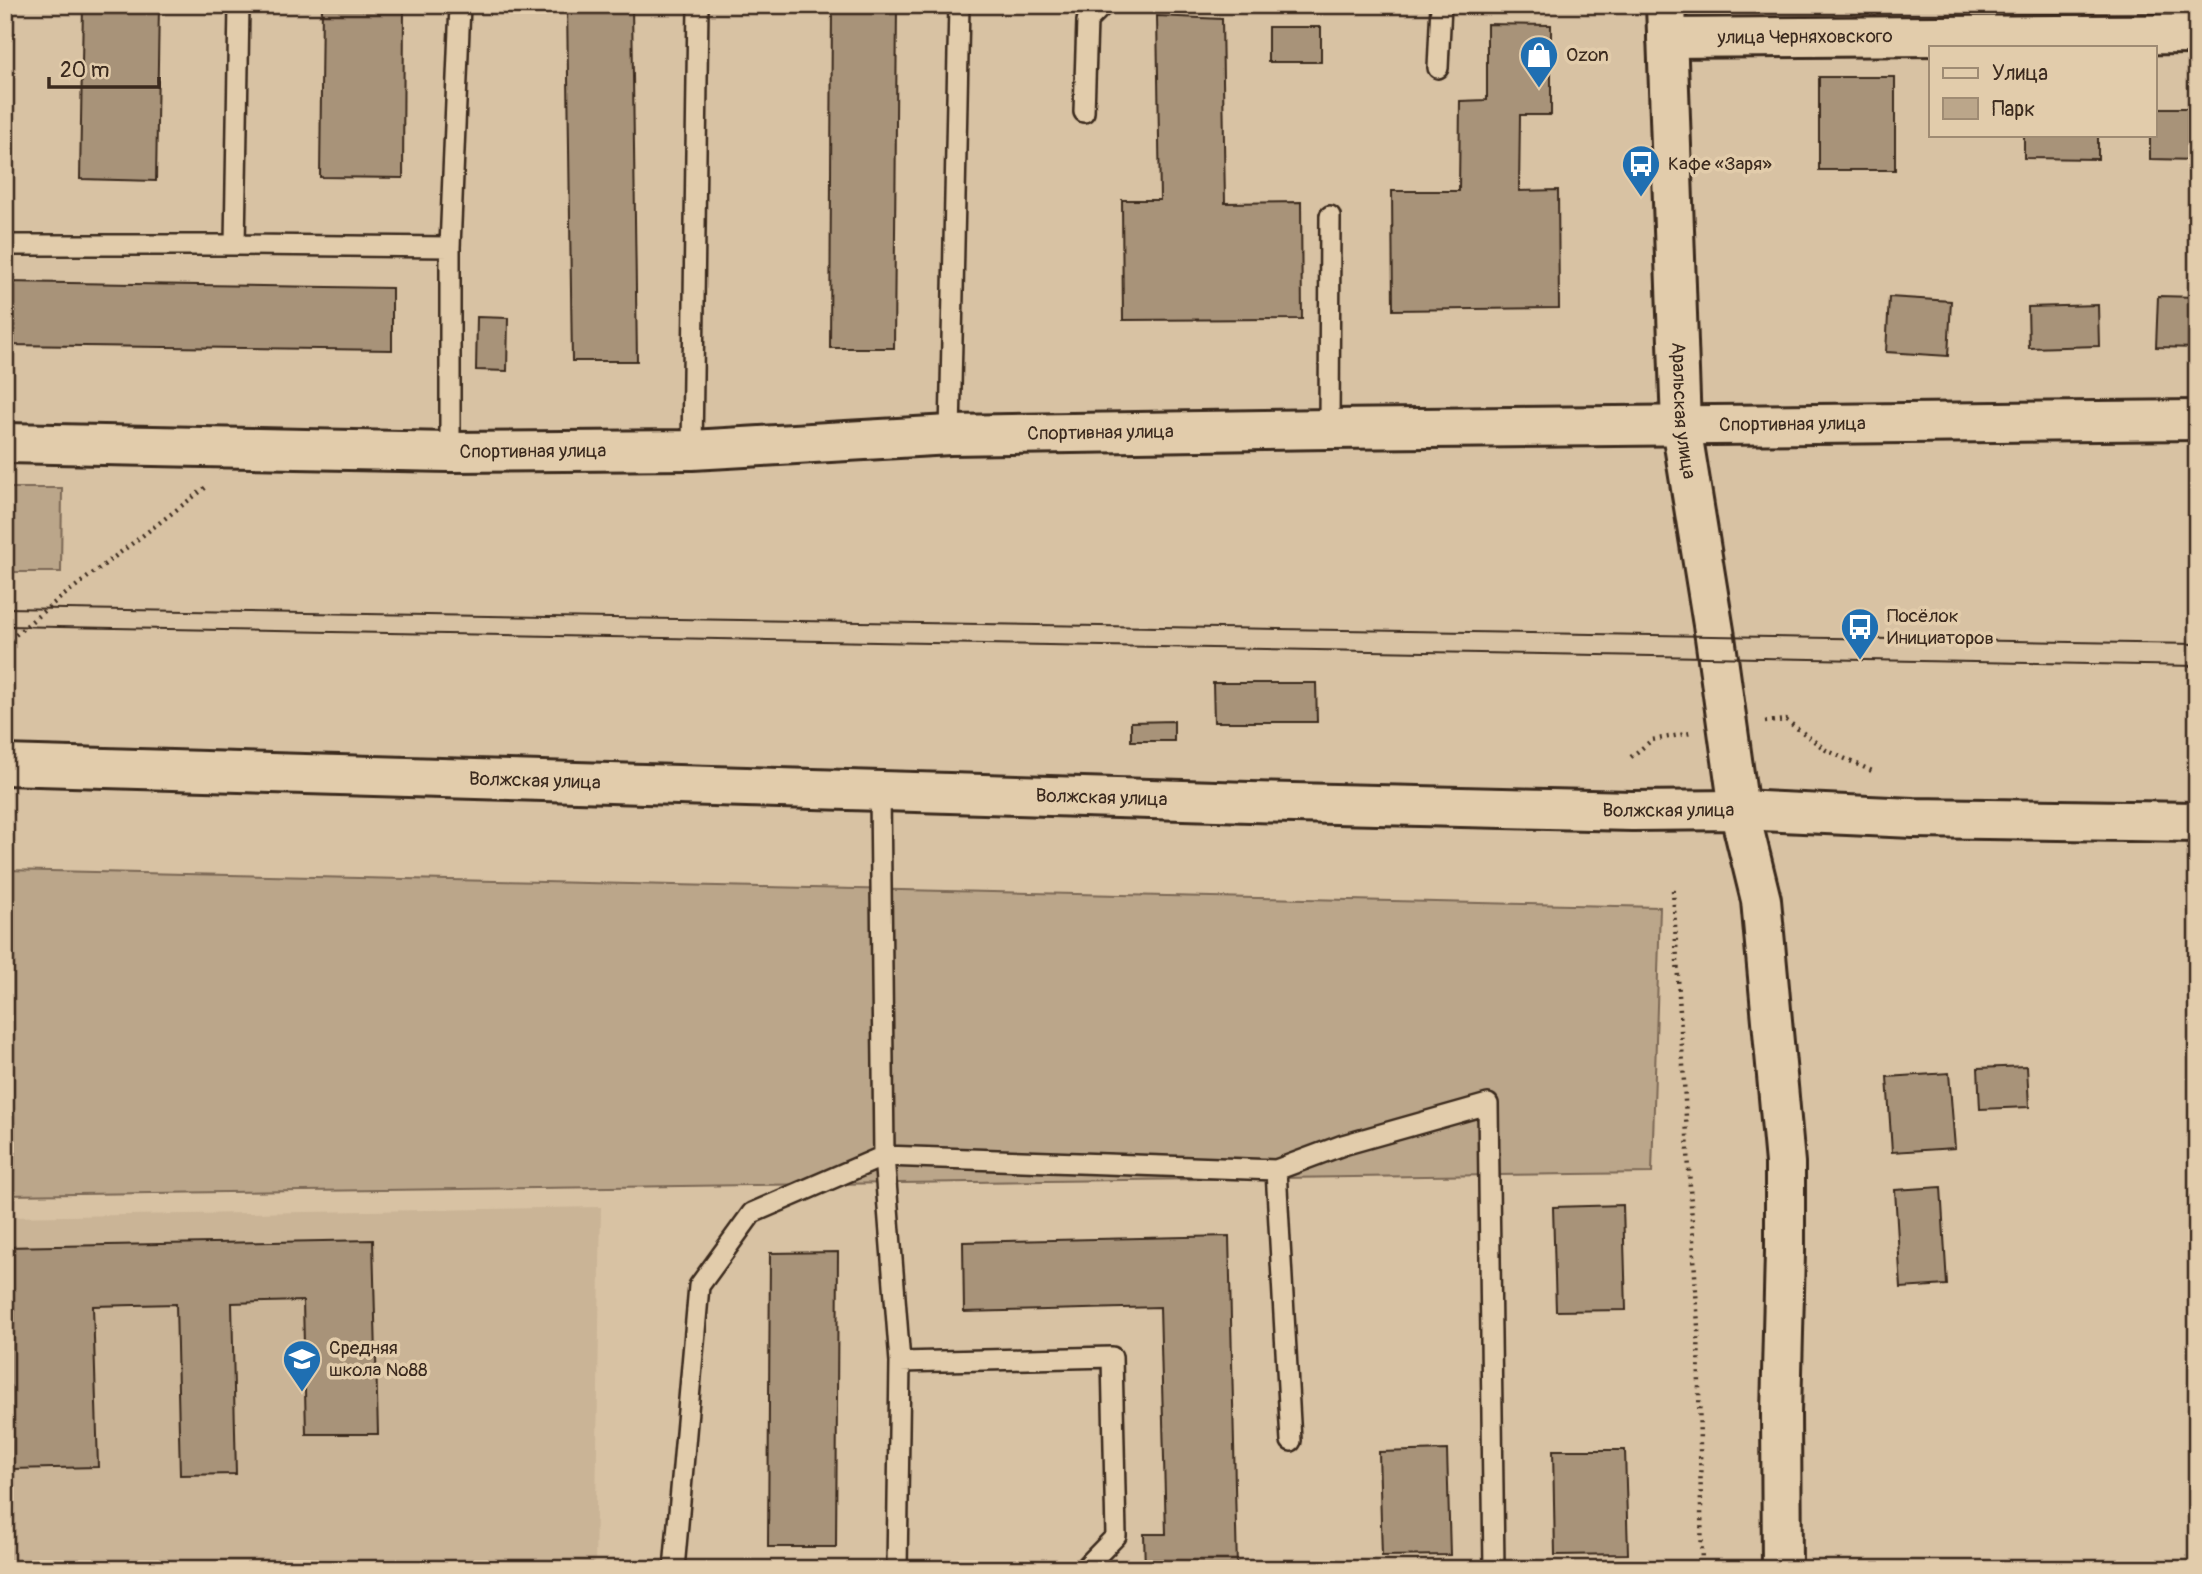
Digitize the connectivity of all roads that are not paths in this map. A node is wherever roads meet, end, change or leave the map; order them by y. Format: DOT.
graph roads {
  1 [pos="239,5"];
  2 [pos="460,5"];
  3 [pos="698,5"];
  4 [pos="960,5"];
  5 [pos="1103,5"];
  6 [pos="1441,5"];
  7 [pos="1667,22"];
  8 [pos="2197,34"];
  9 [pos="1438,68"];
  10 [pos="1084,112"];
  11 [pos="1330,216"];
  12 [pos="5,245"];
  13 [pos="236,245"];
  14 [pos="450,247"];
  15 [pos="2197,420"];
  16 [pos="1681,426"];
  17 [pos="1329,429"];
  18 [pos="950,435"];
  19 [pos="5,443"];
  20 [pos="692,450"];
  21 [pos="450,452"];
  22 [pos="5,765"];
  23 [pos="880,792"];
  24 [pos="1739,810"];
  25 [pos="2197,822"];
  26 [pos="884,1156"];
  27 [pos="1276,1170"];
  28 [pos="900,1362"];
  29 [pos="1291,1441"];
  30 [pos="674,1569"];
  31 [pos="897,1569"];
  32 [pos="1084,1569"];
  33 [pos="1494,1569"];
  34 [pos="1782,1569"];
  1 -- 13 [label="lane"];
  2 -- 14 [label="lane"];
  3 -- 20 [label="lane"];
  4 -- 18 [label="lane"];
  5 -- 10 [label="lane"];
  6 -- 9 [label="lane"];
  7 -- 8 [label="street, улица Черняховского"];
  7 -- 16 [label="street, Аральская улица"];
  11 -- 17 [label="lane"];
  12 -- 13 [label="lane"];
  13 -- 14 [label="lane"];
  14 -- 21 [label="lane"];
  15 -- 16 [label="street, Спортивная улица"];
  16 -- 17 [label="street, Спортивная улица"];
  16 -- 24 [label="street, Аральская улица"];
  17 -- 18 [label="street, Спортивная улица"];
  18 -- 20 [label="street, Спортивная улица"];
  19 -- 21 [label="street, Спортивная улица"];
  20 -- 21 [label="street, Спортивная улица"];
  22 -- 23 [label="street, Волжская улица"];
  23 -- 24 [label="street, Волжская улица"];
  23 -- 26 [label="lane"];
  24 -- 25 [label="street, Волжская улица"];
  24 -- 34 [label="street, Аральская улица"];
  26 -- 27 [label="lane"];
  26 -- 28 [label="lane"];
  26 -- 30 [label="lane"];
  27 -- 29 [label="lane"];
  27 -- 33 [label="lane"];
  28 -- 31 [label="lane"];
  28 -- 32 [label="lane"];
}
